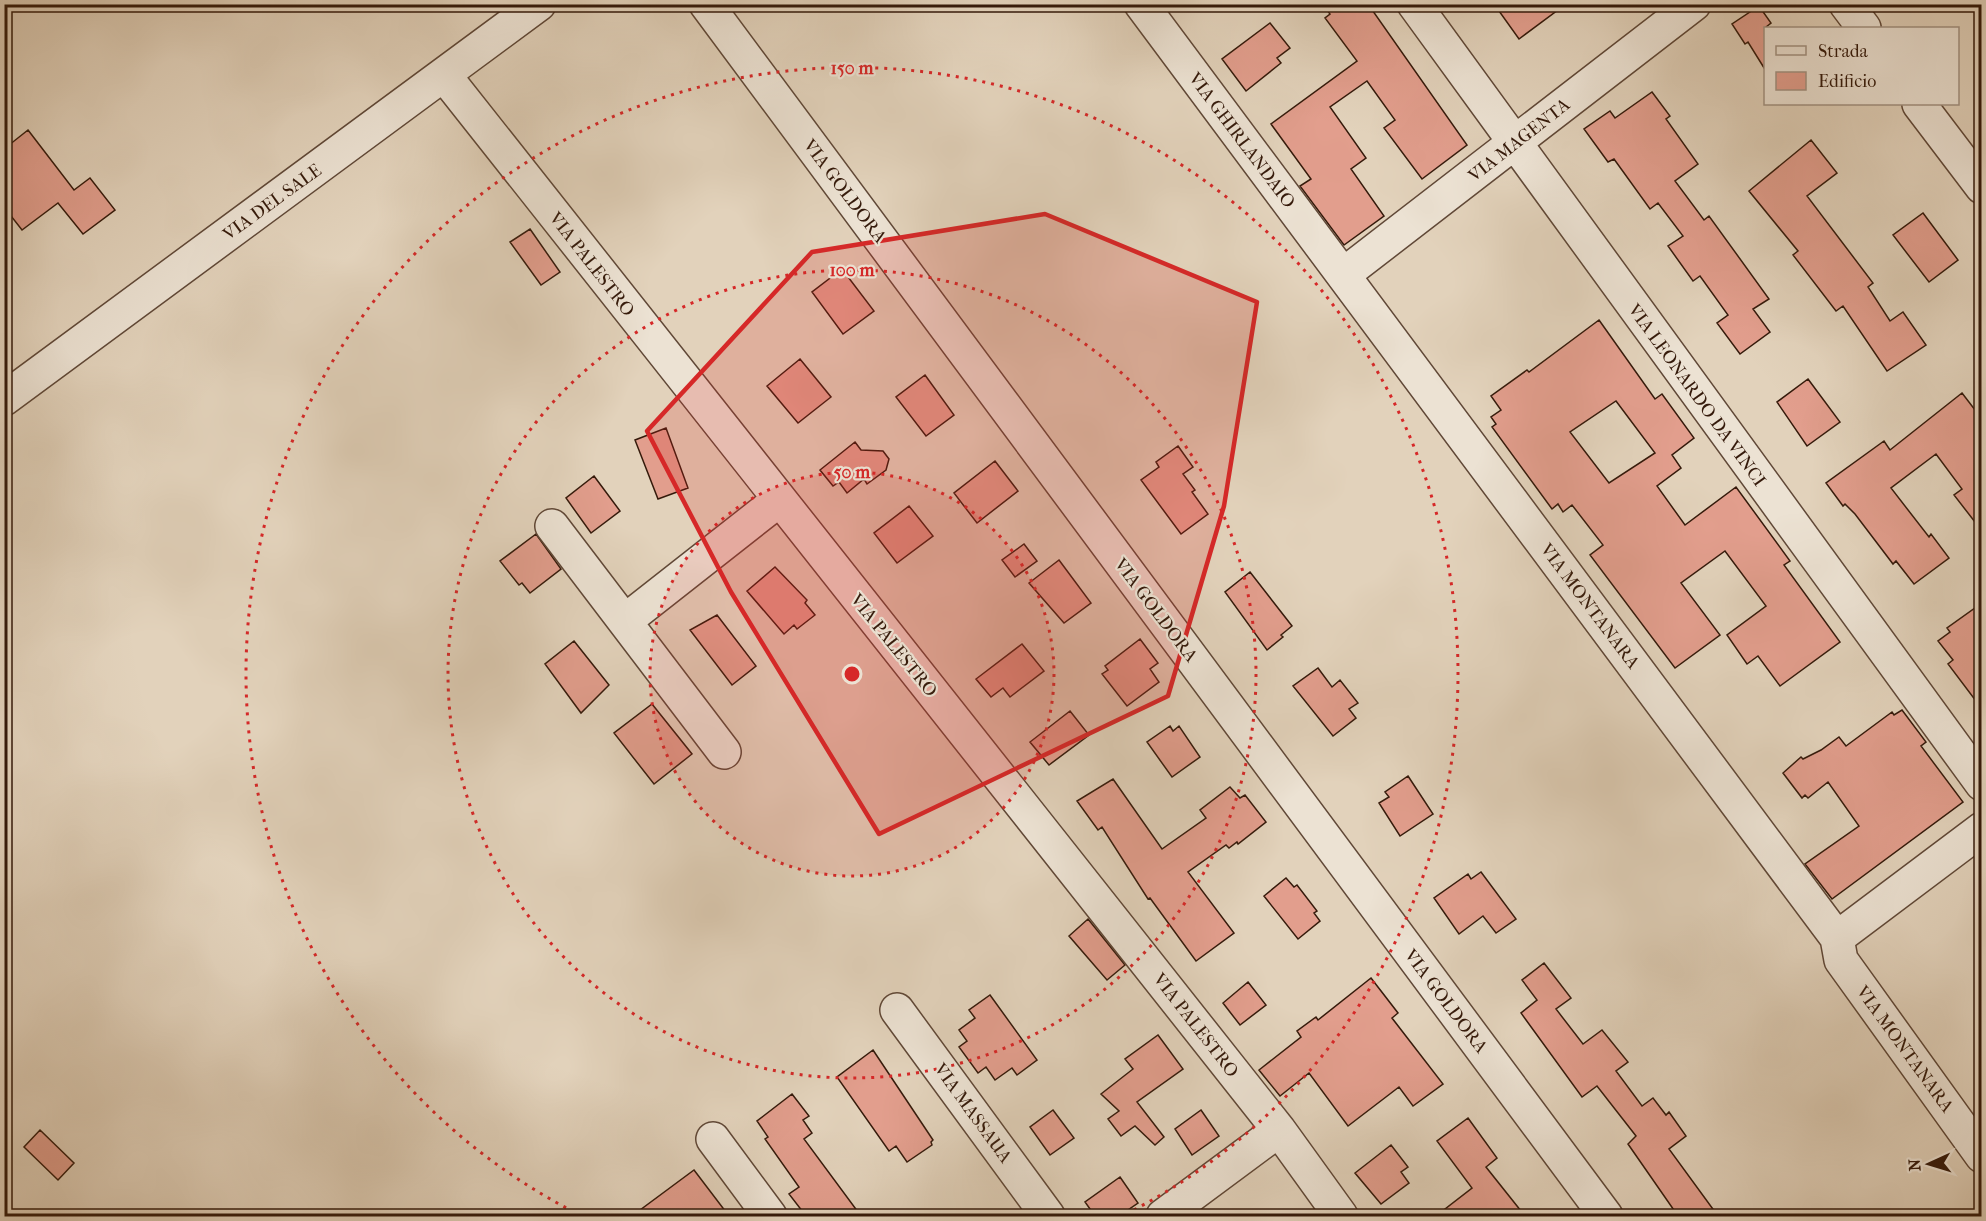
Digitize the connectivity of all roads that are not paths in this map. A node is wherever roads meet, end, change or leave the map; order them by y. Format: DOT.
graph roads {
  1 [pos="539,4"];
  2 [pos="706,4"];
  3 [pos="1141,4"];
  4 [pos="1414,4"];
  5 [pos="1694,4"];
  6 [pos="1846,4"];
  7 [pos="1863,27"];
  8 [pos="444,75"];
  9 [pos="1920,105"];
  10 [pos="1514,144"];
  11 [pos="1982,187"];
  12 [pos="1343,275"];
  13 [pos="4,399"];
  14 [pos="779,500"];
  15 [pos="552,526"];
  16 [pos="625,621"];
  17 [pos="724,752"];
  18 [pos="1982,784"];
  19 [pos="1982,830"];
  20 [pos="1837,938"];
  21 [pos="897,1010"];
  22 [pos="1279,1130"];
  23 [pos="713,1139"];
  24 [pos="1982,1156"];
  25 [pos="770,1216"];
  26 [pos="1048,1216"];
  27 [pos="1163,1216"];
  28 [pos="1341,1216"];
  29 [pos="1606,1216"];
  1 -- 8 [label="street, VIA DEL SALE"];
  2 -- 29 [label="street, VIA GOLDORA"];
  3 -- 12 [label="street, VIA GHIRLANDAIO"];
  4 -- 10 [label="street, VIA LEONARDO DA VINCI"];
  5 -- 10 [label="street, VIA MAGENTA"];
  6 -- 7 [label="street"];
  8 -- 13 [label="street, VIA DEL SALE"];
  8 -- 14 [label="street, VIA PALESTRO"];
  9 -- 11 [label="street"];
  10 -- 12 [label="street, VIA MAGENTA"];
  10 -- 18 [label="street, VIA LEONARDO DA VINCI"];
  12 -- 20 [label="street, VIA MONTANARA"];
  14 -- 16 [label="street"];
  14 -- 22 [label="street, VIA PALESTRO"];
  15 -- 16 [label="street"];
  16 -- 17 [label="street"];
  19 -- 20 [label="street"];
  20 -- 24 [label="street, VIA MONTANARA"];
  21 -- 26 [label="street, VIA MASSAUA"];
  22 -- 27 [label="street"];
  22 -- 28 [label="street, VIA PALESTRO"];
  23 -- 25 [label="street"];
}
